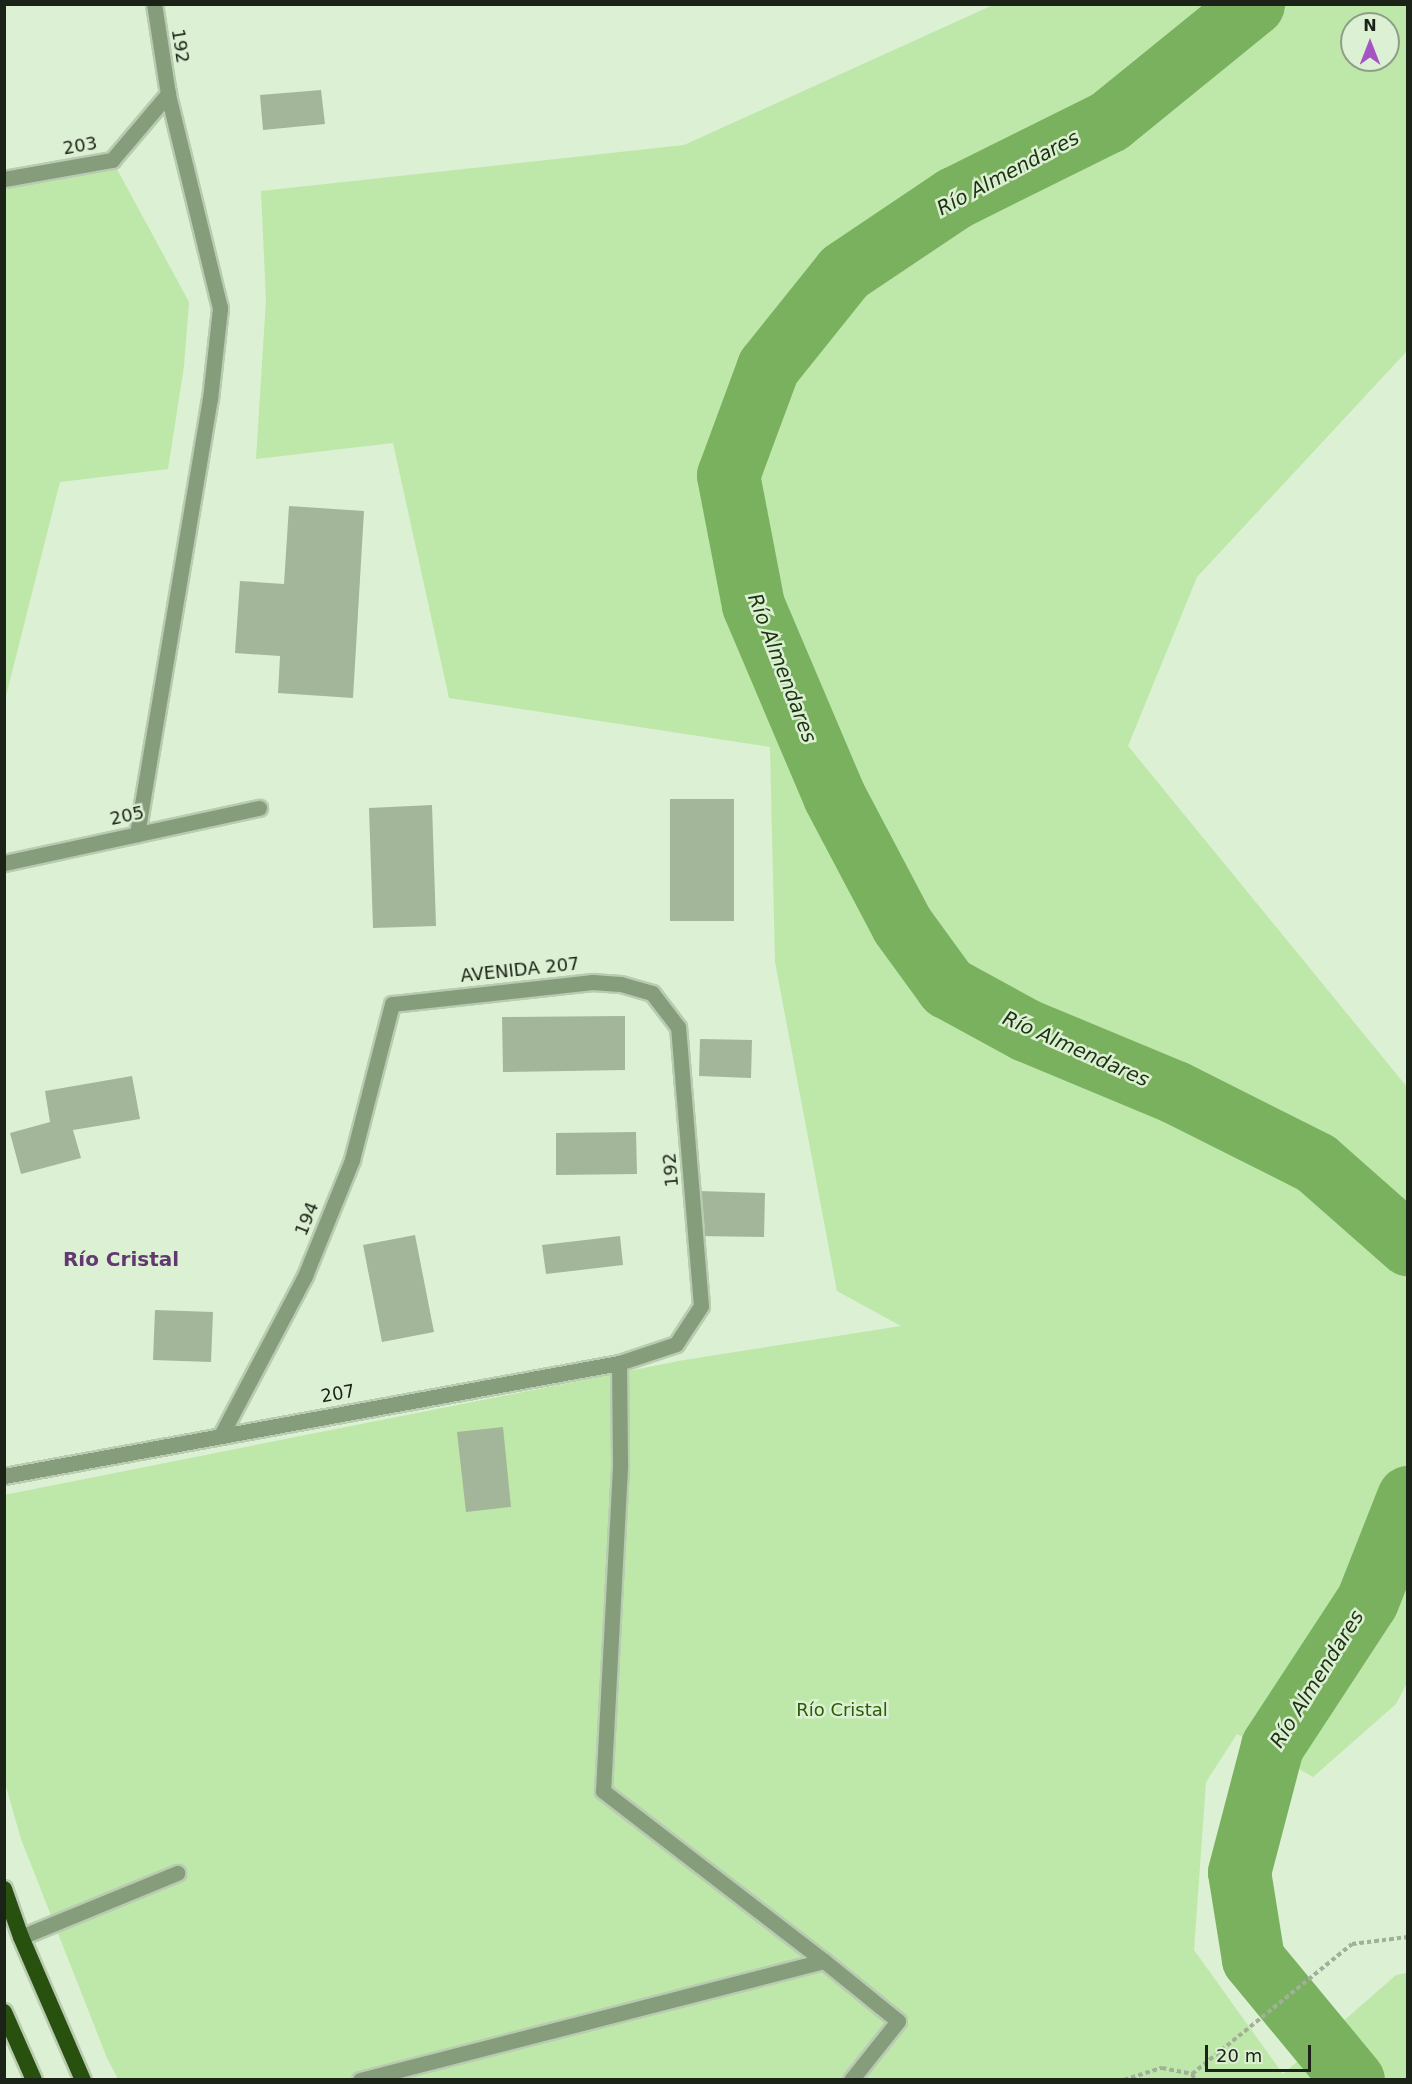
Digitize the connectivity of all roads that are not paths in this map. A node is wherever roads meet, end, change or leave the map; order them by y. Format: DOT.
graph roads {
  1 [pos="154,4"];
  2 [pos="168,94"];
  3 [pos="4,179"];
  4 [pos="259,808"];
  5 [pos="137,834"];
  6 [pos="4,863"];
  7 [pos="652,993"];
  8 [pos="392,1004"];
  9 [pos="676,1344"];
  10 [pos="619,1363"];
  11 [pos="221,1434"];
  12 [pos="4,1476"];
  13 [pos="177,1873"];
  14 [pos="4,1889"];
  15 [pos="21,1937"];
  16 [pos="824,1961"];
  17 [pos="4,2012"];
  18 [pos="34,2079"];
  19 [pos="83,2079"];
  20 [pos="360,2079"];
  21 [pos="851,2079"];
  1 -- 2 [label="street, 192"];
  2 -- 3 [label="street, 203"];
  2 -- 5 [label="street, 192"];
  4 -- 5 [label="street, 205"];
  5 -- 6 [label="street, 205"];
  7 -- 8 [label="street, AVENIDA 207"];
  7 -- 9 [label="street, 192"];
  8 -- 11 [label="street, 194"];
  9 -- 10 [label="street, 207"];
  10 -- 11 [label="street, 207"];
  10 -- 16 [label="street"];
  11 -- 12 [label="street, 207"];
  13 -- 15 [label="street"];
  14 -- 15 [label="highway"];
  15 -- 19 [label="highway"];
  16 -- 20 [label="street"];
  16 -- 21 [label="street"];
  17 -- 18 [label="highway"];
}
